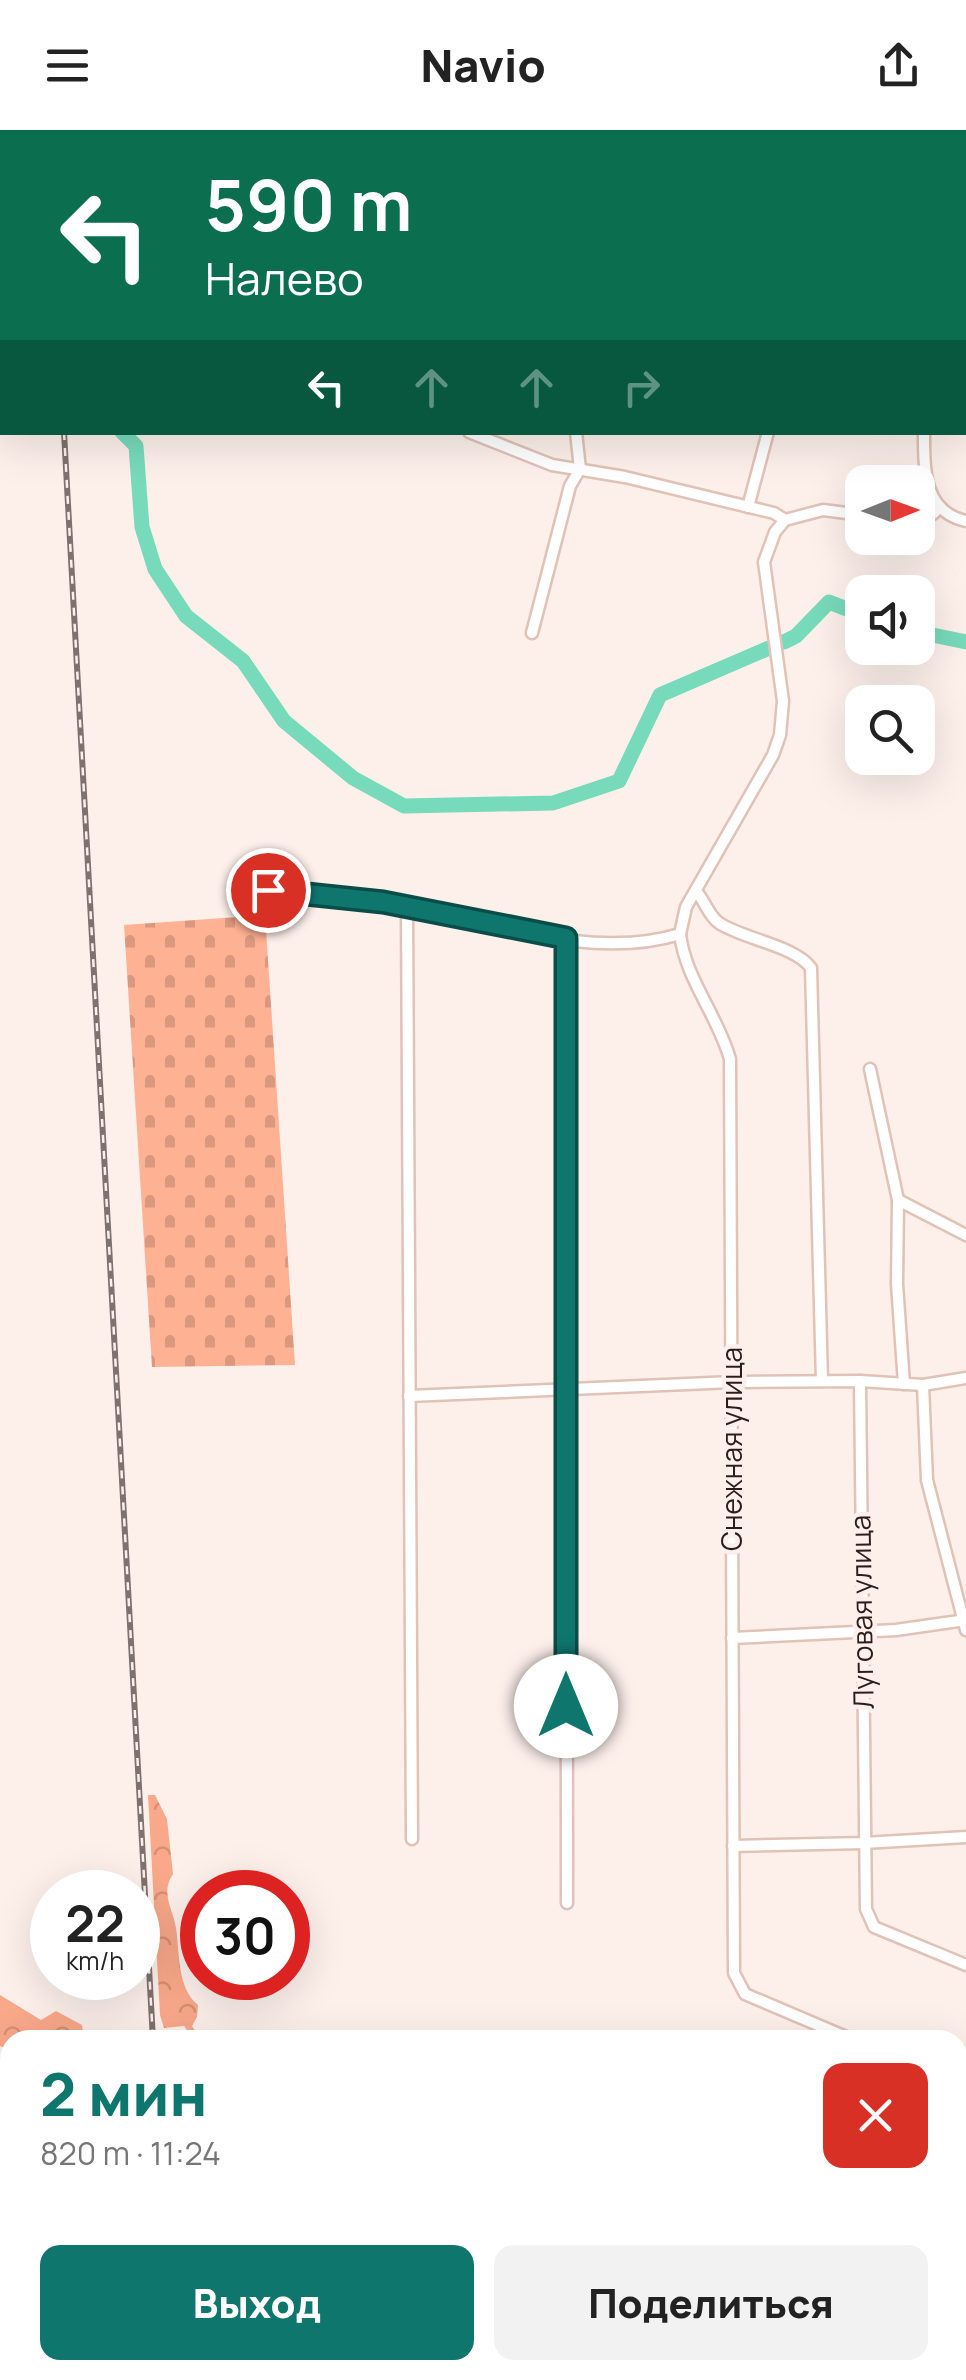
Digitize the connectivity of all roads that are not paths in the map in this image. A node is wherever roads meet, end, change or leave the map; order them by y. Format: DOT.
graph roads {
  1 [pos="477,435"];
  2 [pos="576,435"];
  3 [pos="767,435"];
  4 [pos="924,435"];
  5 [pos="580,469"];
  6 [pos="748,507"];
  7 [pos="940,507"];
  8 [pos="935,512"];
  9 [pos="845,513"];
  10 [pos="786,520"];
  11 [pos="966,520"];
  12 [pos="532,633"];
  13 [pos="696,891"];
  14 [pos="256,900"];
  15 [pos="407,907"];
  16 [pos="680,934"];
  17 [pos="566,938"];
  18 [pos="870,1069"];
  19 [pos="898,1200"];
  20 [pos="966,1236"];
  21 [pos="966,1378"];
  22 [pos="822,1381"];
  23 [pos="860,1381"];
  24 [pos="732,1382"];
  25 [pos="904,1384"];
  26 [pos="923,1385"];
  27 [pos="565,1391"];
  28 [pos="409,1396"];
  29 [pos="965,1624"];
  30 [pos="863,1630"];
  31 [pos="732,1638"];
  32 [pos="966,1837"];
  33 [pos="412,1839"];
  34 [pos="864,1843"];
  35 [pos="733,1846"];
  36 [pos="568,1903"];
  37 [pos="966,1965"];
  38 [pos="830,2030"];
  1 -- 5 [label="street"];
  2 -- 5 [label="street"];
  3 -- 6 [label="street"];
  4 -- 7 [label="street"];
  5 -- 6 [label="street"];
  5 -- 12 [label="street"];
  6 -- 10 [label="street"];
  7 -- 8 [label="street"];
  7 -- 11 [label="street"];
  9 -- 10 [label="street"];
  10 -- 13 [label="street"];
  13 -- 16 [label="street"];
  13 -- 22 [label="street"];
  14 -- 15 [label="street"];
  15 -- 17 [label="street"];
  15 -- 28 [label="street"];
  16 -- 17 [label="street"];
  16 -- 24 [label="street, Снежная улица"];
  17 -- 27 [label="street"];
  18 -- 19 [label="street"];
  19 -- 20 [label="street"];
  19 -- 25 [label="street"];
  21 -- 26 [label="street"];
  22 -- 23 [label="street"];
  22 -- 24 [label="street"];
  23 -- 25 [label="street"];
  23 -- 30 [label="street, Луговая улица"];
  24 -- 27 [label="street"];
  24 -- 31 [label="street, Снежная улица"];
  25 -- 26 [label="street"];
  26 -- 29 [label="street"];
  27 -- 28 [label="street"];
  27 -- 36 [label="street"];
  28 -- 33 [label="street"];
  29 -- 30 [label="street"];
  30 -- 31 [label="street"];
  30 -- 34 [label="street, Луговая улица"];
  31 -- 35 [label="street, Снежная улица"];
  32 -- 34 [label="street"];
  34 -- 35 [label="street"];
  34 -- 37 [label="street, Луговая улица"];
  35 -- 38 [label="street, Снежная улица"];
}
